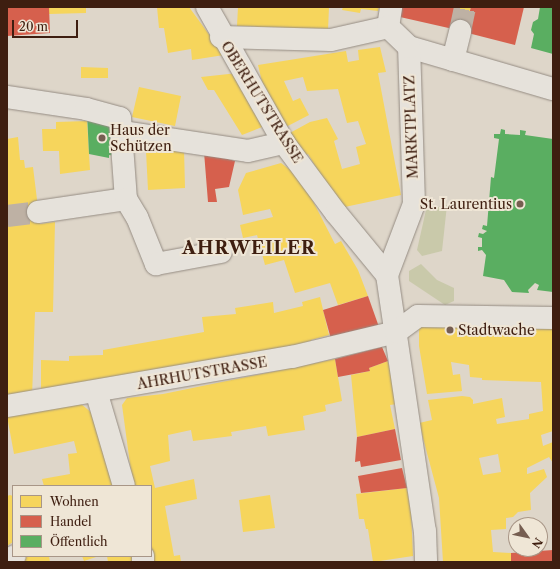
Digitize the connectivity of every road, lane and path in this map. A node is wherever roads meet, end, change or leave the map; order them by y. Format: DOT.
graph roads {
  1 [pos="207,7"];
  2 [pos="390,17"];
  3 [pos="460,31"];
  4 [pos="221,37"];
  5 [pos="408,47"];
  6 [pos="453,60"];
  7 [pos="553,89"];
  8 [pos="7,97"];
  9 [pos="122,132"];
  10 [pos="284,143"];
  11 [pos="126,199"];
  12 [pos="38,212"];
  13 [pos="221,252"];
  14 [pos="387,275"];
  15 [pos="553,318"];
  16 [pos="396,332"];
  17 [pos="96,391"];
  18 [pos="7,406"];
  19 [pos="124,485"];
  20 [pos="426,562"];
  1 -- 4 [label="street, OBERHUTSTRASSE"];
  2 -- 4 [label="street"];
  2 -- 5 [label="street"];
  3 -- 6 [label="street"];
  4 -- 10 [label="street, OBERHUTSTRASSE"];
  5 -- 6 [label="street"];
  5 -- 14 [label="street, MARKTPLATZ"];
  6 -- 7 [label="street"];
  8 -- 9 [label="street"];
  9 -- 10 [label="street"];
  9 -- 11 [label="street"];
  10 -- 14 [label="street, OBERHUTSTRASSE"];
  11 -- 12 [label="street"];
  11 -- 13 [label="street"];
  14 -- 16 [label="street, MARKTPLATZ"];
  15 -- 16 [label="street"];
  16 -- 17 [label="street, AHRHUTSTRASSE"];
  16 -- 20 [label="street, MARKTPLATZ"];
  17 -- 18 [label="street, AHRHUTSTRASSE"];
  17 -- 19 [label="street"];
}
